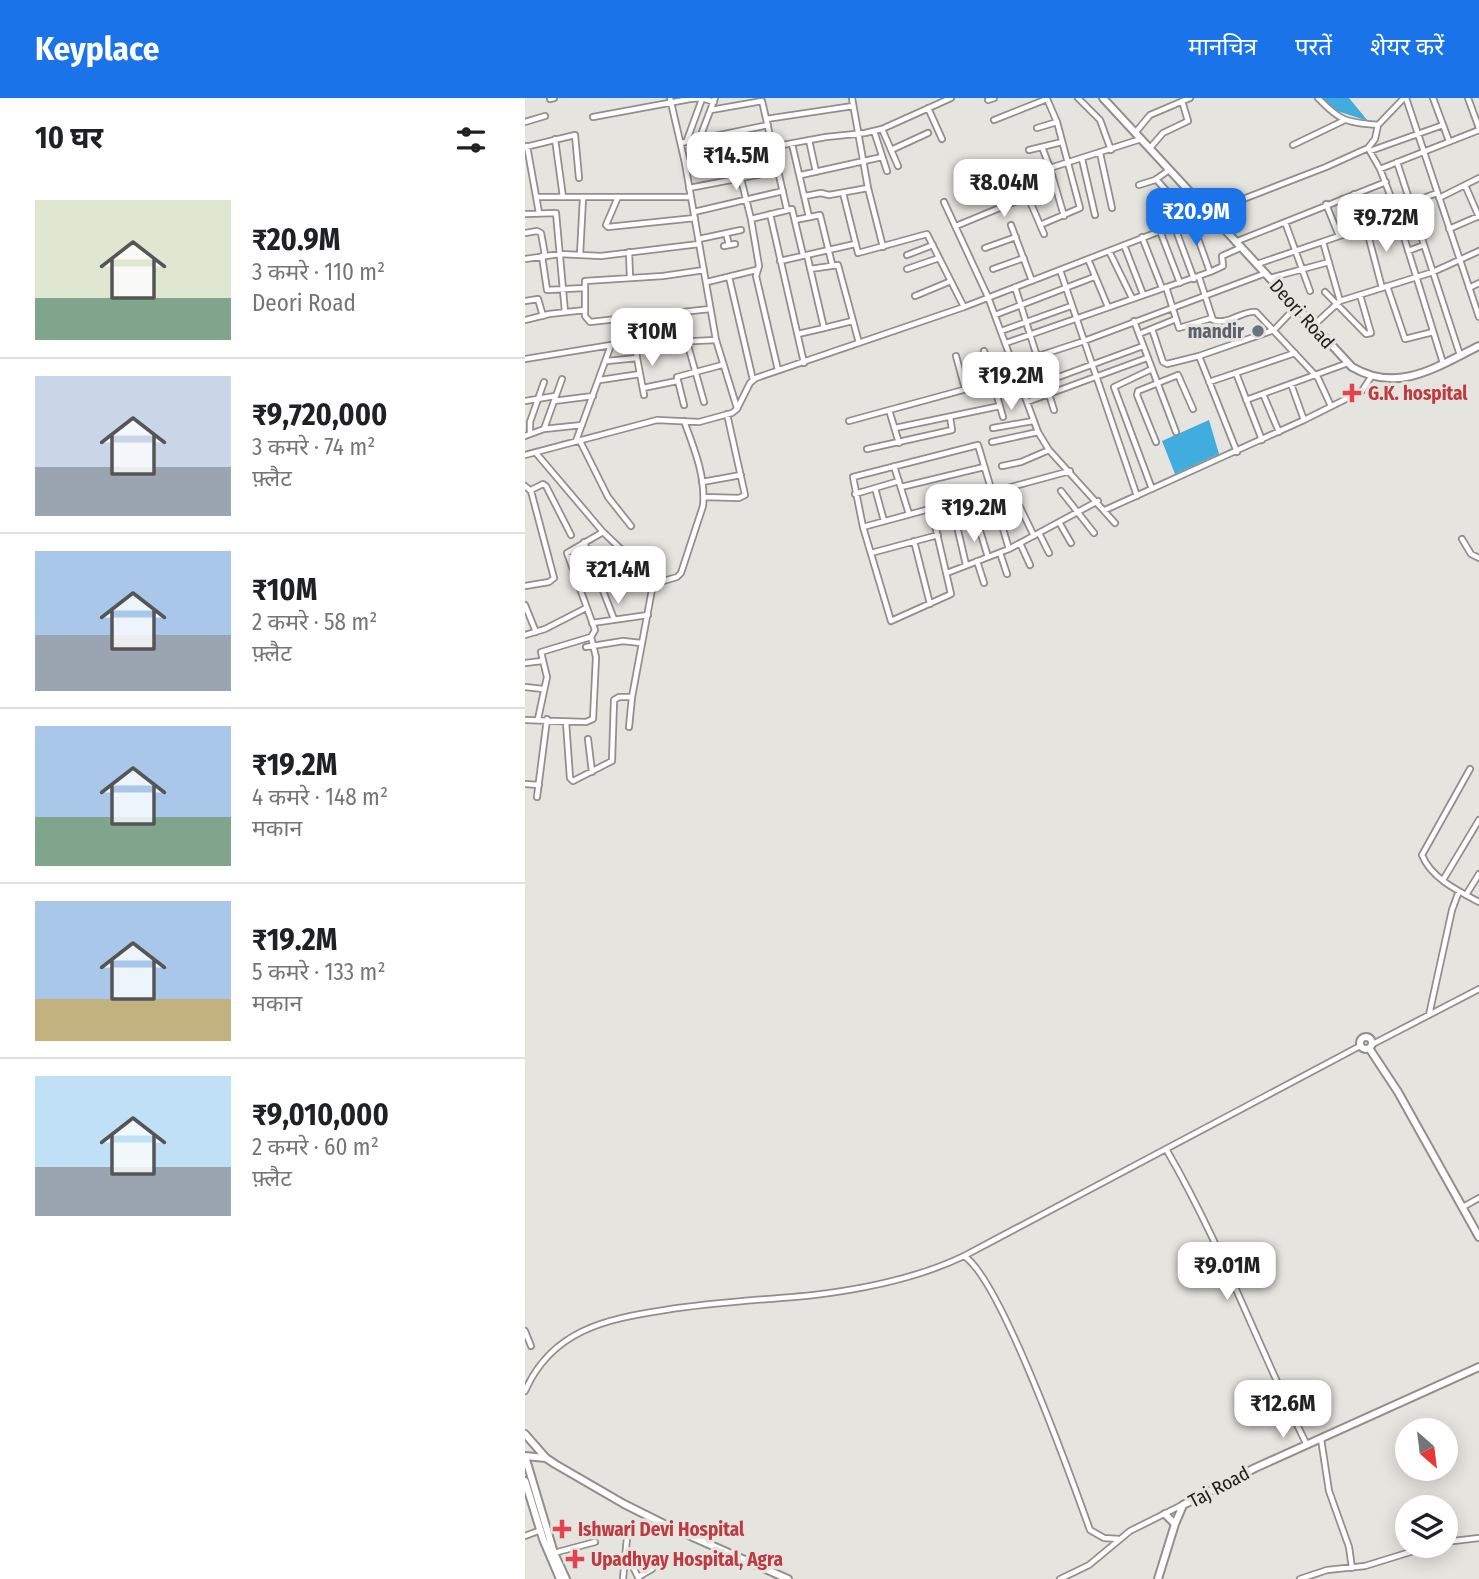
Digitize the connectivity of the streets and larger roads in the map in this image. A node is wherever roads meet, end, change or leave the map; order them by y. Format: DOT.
graph roads {
  1 [pos="702,98"];
  2 [pos="852,98"];
  3 [pos="951,98"];
  4 [pos="1047,98"];
  5 [pos="1078,98"];
  6 [pos="1103,98"];
  7 [pos="1190,98"];
  8 [pos="1318,98"];
  9 [pos="1405,98"];
  10 [pos="1433,98"];
  11 [pos="1468,98"];
  12 [pos="671,100"];
  13 [pos="715,100"];
  14 [pos="751,100"];
  15 [pos="763,100"];
  16 [pos="1182,101"];
  17 [pos="853,106"];
  18 [pos="928,108"];
  19 [pos="711,110"];
  20 [pos="545,116"];
  21 [pos="593,117"];
  22 [pos="993,120"];
  23 [pos="1345,120"];
  24 [pos="525,122"];
  25 [pos="767,122"];
  26 [pos="1057,122"];
  27 [pos="1378,125"];
  28 [pos="1443,125"];
  29 [pos="1037,128"];
  30 [pos="882,129"];
  31 [pos="1479,129"];
  32 [pos="874,131"];
  33 [pos="1135,132"];
  34 [pos="928,133"];
  35 [pos="1417,133"];
  36 [pos="857,135"];
  37 [pos="699,138"];
  38 [pos="555,139"];
  39 [pos="942,139"];
  40 [pos="1141,139"];
  41 [pos="809,140"];
  42 [pos="1449,141"];
  43 [pos="684,142"];
  44 [pos="1062,142"];
  45 [pos="792,144"];
  46 [pos="1293,145"];
  47 [pos="526,146"];
  48 [pos="772,147"];
  49 [pos="1042,147"];
  50 [pos="1150,148"];
  51 [pos="891,150"];
  52 [pos="1029,150"];
  53 [pos="1111,150"];
  54 [pos="1369,150"];
  55 [pos="1422,151"];
  56 [pos="1100,153"];
  57 [pos="735,155"];
  58 [pos="883,157"];
  59 [pos="1082,159"];
  60 [pos="688,162"];
  61 [pos="863,162"];
  62 [pos="1397,162"];
  63 [pos="1068,163"];
  64 [pos="898,166"];
  65 [pos="1050,168"];
  66 [pos="1380,169"];
  67 [pos="1169,170"];
  68 [pos="778,171"];
  69 [pos="887,171"];
  70 [pos="816,172"];
  71 [pos="801,175"];
  72 [pos="579,178"];
  73 [pos="741,178"];
  74 [pos="1479,178"];
  75 [pos="1156,179"];
  76 [pos="1386,182"];
  77 [pos="1139,185"];
  78 [pos="1465,185"];
  79 [pos="689,188"];
  80 [pos="868,188"];
  81 [pos="783,191"];
  82 [pos="843,193"];
  83 [pos="1354,194"];
  84 [pos="1438,195"];
  85 [pos="805,196"];
  86 [pos="537,197"];
  87 [pos="563,197"];
  88 [pos="618,197"];
  89 [pos="691,197"];
  90 [pos="583,198"];
  91 [pos="1341,199"];
  92 [pos="746,200"];
  93 [pos="944,202"];
  94 [pos="1410,202"];
  95 [pos="1327,204"];
  96 [pos="1394,206"];
  97 [pos="1112,208"];
  98 [pos="787,209"];
  99 [pos="1207,212"];
  100 [pos="540,213"];
  101 [pos="525,214"];
  102 [pos="770,214"];
  103 [pos="694,215"];
  104 [pos="1095,215"];
  105 [pos="1064,216"];
  106 [pos="1479,216"];
  107 [pos="809,217"];
  108 [pos="751,219"];
  109 [pos="1191,219"];
  110 [pos="795,220"];
  111 [pos="1285,222"];
  112 [pos="1011,225"];
  113 [pos="1040,225"];
  114 [pos="1174,225"];
  115 [pos="956,226"];
  116 [pos="1366,226"];
  117 [pos="1449,229"];
  118 [pos="741,230"];
  119 [pos="1160,231"];
  120 [pos="1354,231"];
  121 [pos="525,233"];
  122 [pos="726,233"];
  123 [pos="1044,234"];
  124 [pos="1339,236"];
  125 [pos="1016,237"];
  126 [pos="1142,237"];
  127 [pos="699,241"];
  128 [pos="1323,242"];
  129 [pos="855,244"];
  130 [pos="1424,244"];
  131 [pos="729,245"];
  132 [pos="933,245"];
  133 [pos="1124,245"];
  134 [pos="1237,245"];
  135 [pos="883,247"];
  136 [pos="985,248"];
  137 [pos="828,250"];
  138 [pos="1109,251"];
  139 [pos="1295,251"];
  140 [pos="1408,251"];
  141 [pos="1479,251"];
  142 [pos="629,252"];
  143 [pos="560,254"];
  144 [pos="543,255"];
  145 [pos="580,255"];
  146 [pos="805,255"];
  147 [pos="907,256"];
  148 [pos="939,258"];
  149 [pos="1024,258"];
  150 [pos="525,259"];
  151 [pos="1088,260"];
  152 [pos="1458,260"];
  153 [pos="780,261"];
  154 [pos="1329,262"];
  155 [pos="832,264"];
  156 [pos="1257,264"];
  157 [pos="810,269"];
  158 [pos="907,269"];
  159 [pos="993,269"];
  160 [pos="1302,269"];
  161 [pos="704,270"];
  162 [pos="756,270"];
  163 [pos="1060,270"];
  164 [pos="1210,272"];
  165 [pos="1433,272"];
  166 [pos="1268,276"];
  167 [pos="729,277"];
  168 [pos="1094,277"];
  169 [pos="630,278"];
  170 [pos="1196,278"];
  171 [pos="1416,278"];
  172 [pos="951,281"];
  173 [pos="1032,281"];
  174 [pos="706,282"];
  175 [pos="1180,282"];
  176 [pos="1479,283"];
  177 [pos="1015,287"];
  178 [pos="1384,287"];
  179 [pos="584,288"];
  180 [pos="1066,288"];
  181 [pos="1164,288"];
  182 [pos="1469,288"];
  183 [pos="563,290"];
  184 [pos="1310,291"];
  185 [pos="1325,292"];
  186 [pos="1143,294"];
  187 [pos="1360,295"];
  188 [pos="915,296"];
  189 [pos="1205,296"];
  190 [pos="988,297"];
  191 [pos="1132,298"];
  192 [pos="525,300"];
  193 [pos="1338,303"];
  194 [pos="1021,304"];
  195 [pos="1071,306"];
  196 [pos="964,307"];
  197 [pos="1108,307"];
  198 [pos="1172,308"];
  199 [pos="1295,308"];
  200 [pos="1478,308"];
  201 [pos="710,309"];
  202 [pos="585,310"];
  203 [pos="565,312"];
  204 [pos="995,314"];
  205 [pos="543,316"];
  206 [pos="633,317"];
  207 [pos="1479,317"];
  208 [pos="1076,318"];
  209 [pos="1212,318"];
  210 [pos="1176,319"];
  211 [pos="525,320"];
  212 [pos="1027,320"];
  213 [pos="852,321"];
  214 [pos="1134,321"];
  215 [pos="1313,326"];
  216 [pos="824,328"];
  217 [pos="1152,329"];
  218 [pos="1274,330"];
  219 [pos="1001,331"];
  220 [pos="1433,332"];
  221 [pos="798,334"];
  222 [pos="1030,334"];
  223 [pos="1139,334"];
  224 [pos="716,340"];
  225 [pos="1084,341"];
  226 [pos="687,342"];
  227 [pos="859,343"];
  228 [pos="1006,343"];
  229 [pos="636,344"];
  230 [pos="611,345"];
  231 [pos="1143,346"];
  232 [pos="1479,346"];
  233 [pos="984,351"];
  234 [pos="1295,354"];
  235 [pos="1460,355"];
  236 [pos="956,356"];
  237 [pos="1037,356"];
  238 [pos="1199,356"];
  239 [pos="637,358"];
  240 [pos="1147,358"];
  241 [pos="525,359"];
  242 [pos="606,361"];
  243 [pos="804,363"];
  244 [pos="1014,363"];
  245 [pos="1348,363"];
  246 [pos="1443,363"];
  247 [pos="722,365"];
  248 [pos="1091,365"];
  249 [pos="1152,369"];
  250 [pos="778,370"];
  251 [pos="695,373"];
  252 [pos="1235,373"];
  253 [pos="640,374"];
  254 [pos="1018,375"];
  255 [pos="1315,375"];
  256 [pos="1371,377"];
  257 [pos="1095,378"];
  258 [pos="562,379"];
  259 [pos="600,380"];
  260 [pos="753,380"];
  261 [pos="677,381"];
  262 [pos="995,381"];
  263 [pos="544,382"];
  264 [pos="1045,382"];
  265 [pos="1209,382"];
  266 [pos="1157,384"];
  267 [pos="1291,384"];
  268 [pos="643,388"];
  269 [pos="965,389"];
  270 [pos="1023,390"];
  271 [pos="1049,394"];
  272 [pos="1263,394"];
  273 [pos="644,395"];
  274 [pos="594,396"];
  275 [pos="539,398"];
  276 [pos="555,398"];
  277 [pos="1246,400"];
  278 [pos="525,401"];
  279 [pos="704,402"];
  280 [pos="1027,402"];
  281 [pos="684,405"];
  282 [pos="1000,405"];
  283 [pos="1331,406"];
  284 [pos="737,409"];
  285 [pos="1193,409"];
  286 [pos="890,410"];
  287 [pos="1053,410"];
  288 [pos="727,414"];
  289 [pos="950,417"];
  290 [pos="1003,417"];
  291 [pos="1304,420"];
  292 [pos="684,421"];
  293 [pos="849,421"];
  294 [pos="1033,422"];
  295 [pos="583,425"];
  296 [pos="895,428"];
  297 [pos="993,428"];
  298 [pos="544,429"];
  299 [pos="1038,432"];
  300 [pos="1176,432"];
  301 [pos="1279,432"];
  302 [pos="528,434"];
  303 [pos="1262,440"];
  304 [pos="578,442"];
  305 [pos="992,442"];
  306 [pos="1156,442"];
  307 [pos="899,443"];
  308 [pos="867,449"];
  309 [pos="1049,450"];
  310 [pos="1237,452"];
  311 [pos="536,453"];
  312 [pos="525,454"];
  313 [pos="894,466"];
  314 [pos="1002,466"];
  315 [pos="984,467"];
  316 [pos="1070,471"];
  317 [pos="741,475"];
  318 [pos="702,482"];
  319 [pos="900,484"];
  320 [pos="528,488"];
  321 [pos="875,488"];
  322 [pos="1152,489"];
  323 [pos="1061,491"];
  324 [pos="991,492"];
  325 [pos="855,494"];
  326 [pos="1137,496"];
  327 [pos="704,497"];
  328 [pos="1098,501"];
  329 [pos="1018,503"];
  330 [pos="931,508"];
  331 [pos="1105,510"];
  332 [pos="1007,512"];
  333 [pos="1077,513"];
  334 [pos="908,514"];
  335 [pos="999,515"];
  336 [pos="884,521"];
  337 [pos="977,521"];
  338 [pos="1059,522"];
  339 [pos="1115,523"];
  340 [pos="631,526"];
  341 [pos="863,527"];
  342 [pos="603,532"];
  343 [pos="1094,533"];
  344 [pos="1036,534"];
  345 [pos="572,535"];
  346 [pos="938,535"];
  347 [pos="1462,539"];
  348 [pos="914,541"];
  349 [pos="584,542"];
  350 [pos="1020,543"];
  351 [pos="1071,543"];
  352 [pos="1009,549"];
  353 [pos="1000,552"];
  354 [pos="871,553"];
  355 [pos="1049,553"];
  356 [pos="988,557"];
  357 [pos="1479,558"];
  358 [pos="977,561"];
  359 [pos="966,565"];
  360 [pos="1030,565"];
  361 [pos="947,572"];
  362 [pos="1007,574"];
  363 [pos="983,583"];
  364 [pos="653,584"];
  365 [pos="525,586"];
  366 [pos="930,604"];
  367 [pos="525,605"];
  368 [pos="586,608"];
  369 [pos="648,615"];
  370 [pos="614,619"];
  371 [pos="592,623"];
  372 [pos="536,632"];
  373 [pos="525,635"];
  374 [pos="591,637"];
  375 [pos="641,643"];
  376 [pos="594,645"];
  377 [pos="586,647"];
  378 [pos="542,661"];
  379 [pos="525,663"];
  380 [pos="525,687"];
  381 [pos="543,689"];
  382 [pos="632,697"];
  383 [pos="538,719"];
  384 [pos="547,719"];
  385 [pos="525,720"];
  386 [pos="566,722"];
  387 [pos="629,727"];
  388 [pos="588,739"];
  389 [pos="1470,769"];
  390 [pos="591,772"];
  391 [pos="525,784"];
  392 [pos="539,785"];
  393 [pos="537,797"];
  394 [pos="1479,820"];
  395 [pos="1479,874"];
  396 [pos="1443,880"];
  397 [pos="1459,891"];
  398 [pos="1466,895"];
  399 [pos="1479,902"];
  400 [pos="1479,989"];
  401 [pos="1429,1015"];
  402 [pos="1360,1046"];
  403 [pos="1370,1047"];
  404 [pos="1166,1149"];
  405 [pos="1479,1198"];
  406 [pos="1463,1208"];
  407 [pos="1479,1237"];
  408 [pos="964,1256"];
  409 [pos="525,1331"];
  410 [pos="531,1346"];
  411 [pos="1479,1367"];
  412 [pos="525,1391"];
  413 [pos="525,1434"];
  414 [pos="1321,1439"];
  415 [pos="1307,1445"];
  416 [pos="525,1456"];
  417 [pos="546,1458"];
  418 [pos="525,1481"];
  419 [pos="1183,1505"];
  420 [pos="1165,1514"];
  421 [pos="1175,1524"];
  422 [pos="541,1530"];
  423 [pos="525,1536"];
  424 [pos="627,1538"];
  425 [pos="1479,1538"];
  426 [pos="1119,1539"];
  427 [pos="1458,1540"];
  428 [pos="595,1542"];
  429 [pos="554,1553"];
  430 [pos="626,1553"];
  431 [pos="1395,1556"];
  432 [pos="1352,1568"];
  433 [pos="652,1569"];
  434 [pos="1332,1569"];
  435 [pos="638,1578"];
  436 [pos="560,1579"];
  437 [pos="566,1579"];
  438 [pos="623,1579"];
  439 [pos="788,1579"];
  440 [pos="1060,1579"];
  441 [pos="1158,1579"];
  442 [pos="1300,1579"];
  443 [pos="1335,1579"];
  1 -- 12 [label="street"];
  1 -- 13 [label="street"];
  1 -- 43 [label="street"];
  2 -- 17 [label="street"];
  3 -- 18 [label="street"];
  4 -- 22 [label="street"];
  4 -- 26 [label="street"];
  5 -- 53 [label="street"];
  6 -- 33 [label="street, Deori Road"];
  7 -- 16 [label="street"];
  8 -- 23 [label="street"];
  9 -- 27 [label="street"];
  9 -- 35 [label="street"];
  10 -- 28 [label="street"];
  11 -- 31 [label="street"];
  12 -- 21 [label="street"];
  12 -- 43 [label="street"];
  13 -- 19 [label="street"];
  14 -- 15 [label="street"];
  14 -- 19 [label="street"];
  15 -- 25 [label="street"];
  16 -- 33 [label="street"];
  16 -- 50 [label="street"];
  17 -- 25 [label="street"];
  17 -- 36 [label="street"];
  18 -- 30 [label="street"];
  18 -- 39 [label="street"];
  19 -- 37 [label="street"];
  20 -- 24 [label="street"];
  23 -- 27 [label="street"];
  23 -- 46 [label="street"];
  25 -- 37 [label="street"];
  25 -- 48 [label="street"];
  26 -- 29 [label="street"];
  26 -- 44 [label="street"];
  27 -- 54 [label="street"];
  28 -- 35 [label="street"];
  28 -- 42 [label="street"];
  30 -- 32 [label="street"];
  30 -- 51 [label="street"];
  31 -- 42 [label="street"];
  32 -- 36 [label="street"];
  32 -- 58 [label="street"];
  33 -- 40 [label="street, Deori Road"];
  34 -- 51 [label="street"];
  35 -- 54 [label="street"];
  35 -- 55 [label="street"];
  36 -- 41 [label="street"];
  36 -- 61 [label="street"];
  37 -- 43 [label="street"];
  37 -- 60 [label="street"];
  38 -- 47 [label="street"];
  38 -- 72 [label="street"];
  38 -- 87 [label="street"];
  40 -- 50 [label="street, Deori Road"];
  40 -- 53 [label="street"];
  41 -- 45 [label="street"];
  41 -- 70 [label="street"];
  42 -- 55 [label="street"];
  43 -- 60 [label="street"];
  44 -- 49 [label="street"];
  44 -- 63 [label="street"];
  45 -- 48 [label="street"];
  45 -- 71 [label="street"];
  47 -- 86 [label="street"];
  48 -- 57 [label="street"];
  48 -- 68 [label="street"];
  49 -- 52 [label="street"];
  49 -- 65 [label="street"];
  50 -- 67 [label="street, Deori Road"];
  51 -- 64 [label="street"];
  53 -- 56 [label="street"];
  54 -- 66 [label="street"];
  54 -- 99 [label="street"];
  55 -- 62 [label="street"];
  55 -- 84 [label="street"];
  56 -- 59 [label="street"];
  56 -- 97 [label="street"];
  57 -- 60 [label="street"];
  57 -- 73 [label="street"];
  58 -- 61 [label="street"];
  58 -- 69 [label="street"];
  59 -- 63 [label="street"];
  59 -- 104 [label="street"];
  60 -- 79 [label="street"];
  61 -- 70 [label="street"];
  61 -- 80 [label="street"];
  62 -- 66 [label="street"];
  62 -- 94 [label="street"];
  63 -- 65 [label="street"];
  63 -- 105 [label="street"];
  65 -- 105 [label="street"];
  66 -- 76 [label="street"];
  67 -- 75 [label="street"];
  67 -- 99 [label="street, Deori Road"];
  68 -- 73 [label="street"];
  68 -- 81 [label="street"];
  70 -- 71 [label="street"];
  71 -- 85 [label="street"];
  73 -- 79 [label="street"];
  73 -- 92 [label="street"];
  74 -- 78 [label="street"];
  75 -- 77 [label="street"];
  75 -- 109 [label="street"];
  76 -- 83 [label="street"];
  76 -- 96 [label="street"];
  78 -- 84 [label="street"];
  78 -- 106 [label="street"];
  79 -- 89 [label="street"];
  80 -- 82 [label="street"];
  80 -- 135 [label="street"];
  81 -- 92 [label="street"];
  81 -- 98 [label="street"];
  82 -- 85 [label="street"];
  82 -- 129 [label="street"];
  83 -- 91 [label="street"];
  83 -- 116 [label="street"];
  84 -- 94 [label="street"];
  84 -- 117 [label="street"];
  85 -- 107 [label="street"];
  86 -- 87 [label="street"];
  86 -- 100 [label="street"];
  87 -- 90 [label="street"];
  88 -- 89 [label="street"];
  88 -- 90 [label="street"];
  88 -- 103 [label="street"];
  89 -- 103 [label="street"];
  90 -- 145 [label="street"];
  91 -- 95 [label="street"];
  91 -- 120 [label="street"];
  92 -- 103 [label="street"];
  92 -- 108 [label="street"];
  93 -- 115 [label="street"];
  94 -- 96 [label="street"];
  94 -- 130 [label="street"];
  95 -- 111 [label="street"];
  95 -- 124 [label="street"];
  96 -- 140 [label="street"];
  98 -- 102 [label="street"];
  98 -- 110 [label="street"];
  99 -- 109 [label="street"];
  99 -- 134 [label="street, Deori Road"];
  100 -- 101 [label="street"];
  100 -- 143 [label="street"];
  102 -- 108 [label="street"];
  102 -- 153 [label="street"];
  103 -- 127 [label="street"];
  105 -- 113 [label="street"];
  106 -- 117 [label="street"];
  107 -- 110 [label="street"];
  107 -- 137 [label="street"];
  108 -- 162 [label="street"];
  109 -- 114 [label="street"];
  109 -- 164 [label="street"];
  110 -- 146 [label="street"];
  111 -- 134 [label="street"];
  111 -- 139 [label="street"];
  112 -- 125 [label="street"];
  113 -- 115 [label="street"];
  113 -- 123 [label="street"];
  114 -- 119 [label="street"];
  114 -- 170 [label="street"];
  115 -- 190 [label="street"];
  116 -- 120 [label="street"];
  116 -- 178 [label="street"];
  117 -- 152 [label="street"];
  118 -- 122 [label="street"];
  119 -- 126 [label="street"];
  119 -- 175 [label="street"];
  120 -- 124 [label="street"];
  121 -- 144 [label="street"];
  122 -- 127 [label="street"];
  122 -- 131 [label="street"];
  124 -- 128 [label="street"];
  125 -- 136 [label="street"];
  125 -- 149 [label="street"];
  126 -- 133 [label="street"];
  126 -- 181 [label="street"];
  127 -- 142 [label="street"];
  127 -- 161 [label="street"];
  128 -- 139 [label="street"];
  128 -- 154 [label="street"];
  129 -- 135 [label="street"];
  129 -- 137 [label="street"];
  130 -- 140 [label="street"];
  130 -- 165 [label="street"];
  132 -- 135 [label="street"];
  132 -- 147 [label="street"];
  132 -- 148 [label="street"];
  133 -- 138 [label="street"];
  133 -- 186 [label="street"];
  134 -- 156 [label="street, Deori Road"];
  134 -- 164 [label="street"];
  137 -- 146 [label="street"];
  137 -- 155 [label="street"];
  138 -- 151 [label="street"];
  138 -- 191 [label="street"];
  139 -- 156 [label="street"];
  139 -- 160 [label="street"];
  140 -- 171 [label="street"];
  141 -- 152 [label="street"];
  142 -- 145 [label="street"];
  142 -- 169 [label="street"];
  143 -- 144 [label="street"];
  143 -- 145 [label="street"];
  143 -- 183 [label="street"];
  144 -- 150 [label="street"];
  144 -- 183 [label="street"];
  146 -- 153 [label="street"];
  146 -- 157 [label="street"];
  148 -- 158 [label="street"];
  148 -- 172 [label="street"];
  149 -- 159 [label="street"];
  149 -- 173 [label="street"];
  151 -- 163 [label="street"];
  151 -- 168 [label="street"];
  152 -- 165 [label="street"];
  152 -- 182 [label="street"];
  153 -- 221 [label="street"];
  154 -- 160 [label="street"];
  154 -- 193 [label="street"];
  155 -- 157 [label="street"];
  155 -- 213 [label="street"];
  156 -- 166 [label="street, Deori Road"];
  157 -- 216 [label="street"];
  160 -- 166 [label="street"];
  160 -- 184 [label="street"];
  161 -- 169 [label="street"];
  161 -- 174 [label="street"];
  162 -- 167 [label="street"];
  162 -- 250 [label="street"];
  163 -- 173 [label="street"];
  163 -- 180 [label="street"];
  164 -- 170 [label="street"];
  165 -- 171 [label="street"];
  165 -- 235 [label="street"];
  166 -- 189 [label="street"];
  166 -- 199 [label="street, Deori Road"];
  167 -- 174 [label="street"];
  167 -- 260 [label="street"];
  168 -- 180 [label="street"];
  168 -- 197 [label="street"];
  169 -- 179 [label="street"];
  170 -- 175 [label="street"];
  170 -- 189 [label="street"];
  171 -- 178 [label="street"];
  171 -- 220 [label="street"];
  172 -- 188 [label="street"];
  172 -- 196 [label="street"];
  173 -- 177 [label="street"];
  174 -- 201 [label="street"];
  175 -- 181 [label="street"];
  176 -- 182 [label="street"];
  177 -- 190 [label="street"];
  177 -- 194 [label="street"];
  178 -- 187 [label="street"];
  178 -- 220 [label="street"];
  179 -- 183 [label="street"];
  179 -- 202 [label="street"];
  180 -- 194 [label="street"];
  180 -- 195 [label="street"];
  181 -- 186 [label="street"];
  181 -- 198 [label="street"];
  182 -- 200 [label="street"];
  183 -- 203 [label="street"];
  185 -- 193 [label="street"];
  186 -- 191 [label="street"];
  187 -- 193 [label="street"];
  187 -- 193 [label="street"];
  189 -- 198 [label="street"];
  189 -- 209 [label="street"];
  190 -- 196 [label="street"];
  190 -- 204 [label="street"];
  191 -- 197 [label="street"];
  192 -- 205 [label="street"];
  193 -- 215 [label="street"];
  194 -- 204 [label="street"];
  194 -- 212 [label="street"];
  195 -- 208 [label="street"];
  195 -- 212 [label="street"];
  196 -- 227 [label="street"];
  197 -- 208 [label="street"];
  198 -- 210 [label="street"];
  198 -- 214 [label="street"];
  199 -- 215 [label="street, Deori Road"];
  199 -- 218 [label="street"];
  200 -- 207 [label="street"];
  201 -- 206 [label="street"];
  201 -- 224 [label="street"];
  202 -- 203 [label="street"];
  202 -- 206 [label="street"];
  203 -- 205 [label="street"];
  204 -- 219 [label="street"];
  205 -- 211 [label="street"];
  206 -- 229 [label="street"];
  208 -- 222 [label="street"];
  208 -- 225 [label="street"];
  209 -- 210 [label="street"];
  209 -- 218 [label="street"];
  210 -- 217 [label="street"];
  212 -- 219 [label="street"];
  212 -- 222 [label="street"];
  213 -- 216 [label="street"];
  213 -- 227 [label="street"];
  214 -- 223 [label="street"];
  214 -- 225 [label="street"];
  215 -- 245 [label="street, Deori Road"];
  216 -- 221 [label="street"];
  217 -- 223 [label="street"];
  217 -- 238 [label="street"];
  218 -- 234 [label="street"];
  218 -- 238 [label="street"];
  219 -- 228 [label="street"];
  220 -- 246 [label="street"];
  221 -- 243 [label="street"];
  222 -- 228 [label="street"];
  222 -- 237 [label="street"];
  223 -- 231 [label="street"];
  224 -- 226 [label="street"];
  224 -- 247 [label="street"];
  225 -- 237 [label="street"];
  225 -- 248 [label="street"];
  226 -- 229 [label="street"];
  226 -- 251 [label="street"];
  227 -- 243 [label="street"];
  228 -- 244 [label="street"];
  229 -- 230 [label="street"];
  229 -- 239 [label="street"];
  230 -- 241 [label="street"];
  230 -- 242 [label="street"];
  231 -- 240 [label="street"];
  231 -- 248 [label="street"];
  232 -- 235 [label="street, Deori Road"];
  233 -- 262 [label="street"];
  234 -- 252 [label="street"];
  234 -- 255 [label="street"];
  235 -- 246 [label="street, Deori Road"];
  236 -- 269 [label="street"];
  237 -- 244 [label="street"];
  237 -- 264 [label="street"];
  238 -- 265 [label="street"];
  239 -- 242 [label="street"];
  239 -- 253 [label="street"];
  240 -- 249 [label="street"];
  240 -- 257 [label="street"];
  242 -- 259 [label="street"];
  243 -- 250 [label="street"];
  244 -- 254 [label="street"];
  245 -- 255 [label="street"];
  245 -- 256 [label="street, Deori Road"];
  246 -- 256 [label="street, Deori Road"];
  247 -- 251 [label="street"];
  247 -- 284 [label="street"];
  248 -- 257 [label="street"];
  248 -- 264 [label="street"];
  249 -- 266 [label="street"];
  249 -- 322 [label="street"];
  250 -- 260 [label="street"];
  251 -- 261 [label="street"];
  251 -- 279 [label="street"];
  252 -- 265 [label="street"];
  252 -- 277 [label="street"];
  253 -- 259 [label="street"];
  253 -- 268 [label="street"];
  254 -- 262 [label="street"];
  254 -- 270 [label="street"];
  255 -- 267 [label="street"];
  255 -- 283 [label="street"];
  256 -- 283 [label="street"];
  257 -- 271 [label="street"];
  257 -- 326 [label="street"];
  258 -- 276 [label="street"];
  259 -- 274 [label="street"];
  260 -- 284 [label="street"];
  261 -- 268 [label="street"];
  261 -- 281 [label="street"];
  262 -- 269 [label="street"];
  262 -- 282 [label="street"];
  263 -- 275 [label="street"];
  264 -- 270 [label="street"];
  264 -- 271 [label="street"];
  265 -- 310 [label="street"];
  266 -- 285 [label="street"];
  266 -- 300 [label="street"];
  266 -- 306 [label="street"];
  267 -- 272 [label="street"];
  267 -- 291 [label="street"];
  268 -- 273 [label="street"];
  269 -- 286 [label="street"];
  270 -- 280 [label="street"];
  271 -- 280 [label="street"];
  271 -- 287 [label="street"];
  272 -- 277 [label="street"];
  272 -- 301 [label="street"];
  274 -- 276 [label="street"];
  274 -- 295 [label="street"];
  275 -- 276 [label="street"];
  275 -- 278 [label="street"];
  275 -- 302 [label="street"];
  276 -- 298 [label="street"];
  277 -- 303 [label="street"];
  280 -- 294 [label="street"];
  282 -- 289 [label="street"];
  282 -- 290 [label="street"];
  283 -- 291 [label="street"];
  284 -- 288 [label="street"];
  286 -- 293 [label="street"];
  286 -- 296 [label="street"];
  288 -- 292 [label="street"];
  288 -- 317 [label="street"];
  289 -- 296 [label="street"];
  289 -- 307 [label="street"];
  291 -- 301 [label="street"];
  292 -- 304 [label="street"];
  292 -- 318 [label="street"];
  294 -- 297 [label="street"];
  294 -- 299 [label="street"];
  295 -- 298 [label="street"];
  295 -- 304 [label="street"];
  296 -- 307 [label="street"];
  298 -- 302 [label="street"];
  299 -- 305 [label="street"];
  299 -- 309 [label="street"];
  301 -- 303 [label="street"];
  303 -- 310 [label="street"];
  304 -- 311 [label="street"];
  304 -- 340 [label="street"];
  307 -- 308 [label="street"];
  309 -- 314 [label="street"];
  309 -- 316 [label="street"];
  310 -- 322 [label="street"];
  311 -- 312 [label="street"];
  311 -- 342 [label="street"];
  313 -- 315 [label="street"];
  313 -- 319 [label="street"];
  313 -- 325 [label="street"];
  315 -- 319 [label="street"];
  315 -- 324 [label="street"];
  316 -- 324 [label="street"];
  316 -- 328 [label="street"];
  317 -- 318 [label="street"];
  317 -- 327 [label="street"];
  318 -- 327 [label="street"];
  319 -- 321 [label="street"];
  319 -- 334 [label="street"];
  320 -- 345 [label="street"];
  320 -- 365 [label="street"];
  321 -- 325 [label="street"];
  321 -- 336 [label="street"];
  322 -- 326 [label="street"];
  323 -- 333 [label="street"];
  324 -- 330 [label="street"];
  324 -- 335 [label="street"];
  325 -- 341 [label="street"];
  326 -- 331 [label="street"];
  327 -- 364 [label="street"];
  328 -- 331 [label="street"];
  328 -- 333 [label="street"];
  329 -- 344 [label="street"];
  330 -- 334 [label="street"];
  330 -- 346 [label="street"];
  331 -- 339 [label="street"];
  332 -- 335 [label="street"];
  333 -- 338 [label="street"];
  333 -- 343 [label="street"];
  334 -- 336 [label="street"];
  335 -- 337 [label="street"];
  335 -- 352 [label="street"];
  336 -- 341 [label="street"];
  337 -- 356 [label="street"];
  337 -- 359 [label="street"];
  338 -- 344 [label="street"];
  338 -- 351 [label="street"];
  341 -- 354 [label="street"];
  342 -- 349 [label="street"];
  342 -- 364 [label="street"];
  344 -- 350 [label="street"];
  344 -- 355 [label="street"];
  346 -- 348 [label="street"];
  346 -- 361 [label="street"];
  347 -- 357 [label="street"];
  348 -- 354 [label="street"];
  348 -- 366 [label="street"];
  349 -- 368 [label="street"];
  349 -- 370 [label="street"];
  350 -- 352 [label="street"];
  350 -- 360 [label="street"];
  352 -- 353 [label="street"];
  353 -- 356 [label="street"];
  353 -- 362 [label="street"];
  354 -- 366 [label="street"];
  356 -- 358 [label="street"];
  358 -- 359 [label="street"];
  358 -- 363 [label="street"];
  359 -- 361 [label="street"];
  361 -- 366 [label="street"];
  364 -- 369 [label="street"];
  367 -- 372 [label="street"];
  368 -- 371 [label="street"];
  368 -- 372 [label="street"];
  369 -- 370 [label="street"];
  369 -- 375 [label="street"];
  370 -- 371 [label="street"];
  371 -- 374 [label="street"];
  372 -- 373 [label="street"];
  374 -- 376 [label="street"];
  374 -- 378 [label="street"];
  375 -- 376 [label="street"];
  375 -- 382 [label="street"];
  376 -- 377 [label="street"];
  376 -- 386 [label="street"];
  378 -- 379 [label="street"];
  378 -- 381 [label="street"];
  380 -- 381 [label="street"];
  381 -- 383 [label="street"];
  382 -- 387 [label="street"];
  382 -- 390 [label="street"];
  383 -- 384 [label="street"];
  383 -- 385 [label="street"];
  384 -- 386 [label="street"];
  384 -- 392 [label="street"];
  386 -- 390 [label="street"];
  388 -- 390 [label="street"];
  389 -- 396 [label="street"];
  391 -- 392 [label="street"];
  392 -- 393 [label="street"];
  394 -- 396 [label="street"];
  395 -- 398 [label="street"];
  396 -- 397 [label="street"];
  397 -- 398 [label="street"];
  397 -- 401 [label="street"];
  398 -- 399 [label="street"];
  400 -- 401 [label="street"];
  401 -- 403 [label="street"];
  402 -- 403 [label="street"];
  402 -- 403 [label="street"];
  402 -- 404 [label="street"];
  403 -- 406 [label="street"];
  404 -- 408 [label="street"];
  404 -- 415 [label="street"];
  405 -- 406 [label="street"];
  406 -- 407 [label="street"];
  408 -- 412 [label="street"];
  408 -- 426 [label="street"];
  409 -- 410 [label="street"];
  411 -- 414 [label="street, Taj Road"];
  413 -- 417 [label="street"];
  414 -- 415 [label="street, Taj Road"];
  414 -- 432 [label="street"];
  415 -- 419 [label="street, Taj Road"];
  416 -- 417 [label="street"];
  416 -- 429 [label="street"];
  417 -- 439 [label="street"];
  418 -- 422 [label="street"];
  419 -- 420 [label="street"];
  419 -- 421 [label="street, Taj Road"];
  420 -- 421 [label="street"];
  420 -- 426 [label="street"];
  421 -- 441 [label="street, Taj Road"];
  422 -- 423 [label="street"];
  422 -- 436 [label="street"];
  424 -- 430 [label="street"];
  425 -- 427 [label="street"];
  426 -- 440 [label="street"];
  428 -- 429 [label="street"];
  429 -- 437 [label="street"];
  430 -- 435 [label="street"];
  430 -- 438 [label="street"];
  431 -- 432 [label="street"];
  432 -- 434 [label="street"];
  433 -- 435 [label="street"];
  434 -- 442 [label="street"];
  434 -- 443 [label="street"];
}
